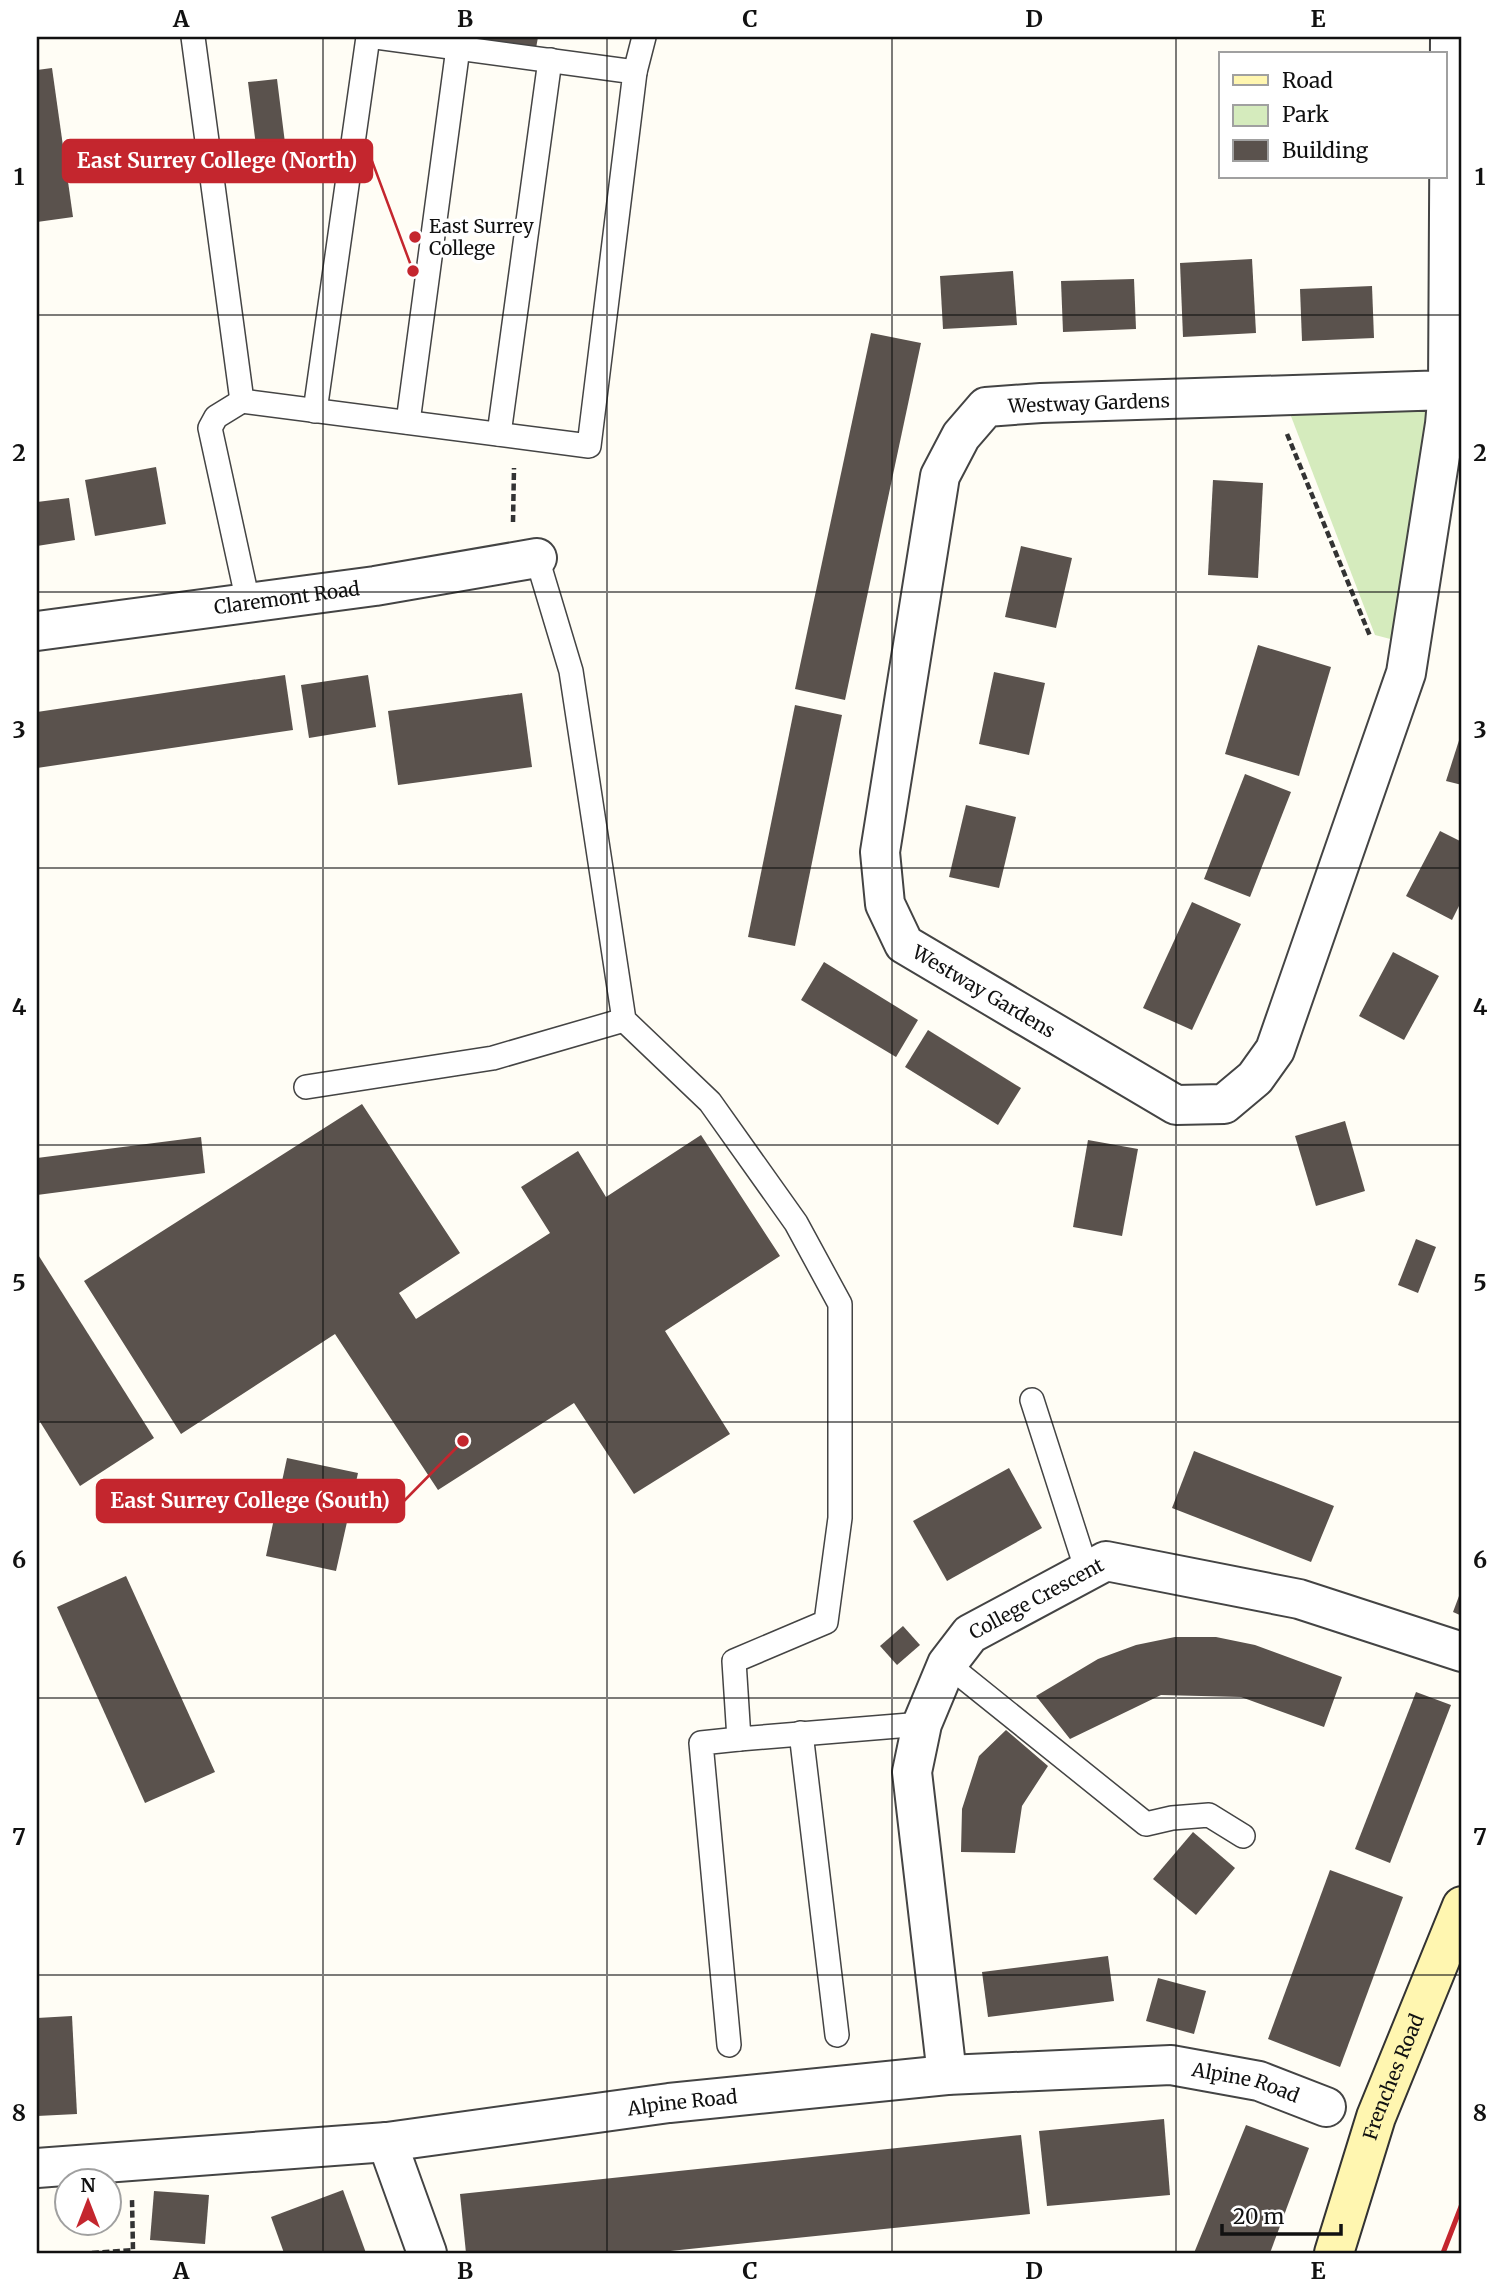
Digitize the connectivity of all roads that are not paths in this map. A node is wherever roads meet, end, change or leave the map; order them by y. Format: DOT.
graph roads {
  1 [pos="193,37"];
  2 [pos="368,37"];
  3 [pos="376,37"];
  4 [pos="644,37"];
  5 [pos="1450,37"];
  6 [pos="458,48"];
  7 [pos="550,60"];
  8 [pos="635,72"];
  9 [pos="1448,390"];
  10 [pos="242,401"];
  11 [pos="315,411"];
  12 [pos="408,422"];
  13 [pos="507,435"];
  14 [pos="527,560"];
  15 [pos="248,602"];
  16 [pos="37,631"];
  17 [pos="624,1020"];
  18 [pos="306,1087"];
  19 [pos="1032,1400"];
  20 [pos="1087,1572"];
  21 [pos="1462,1652"];
  22 [pos="947,1664"];
  23 [pos="922,1724"];
  24 [pos="801,1733"];
  25 [pos="739,1739"];
  26 [pos="1243,1836"];
  27 [pos="1462,1906"];
  28 [pos="837,2035"];
  29 [pos="729,2045"];
  30 [pos="947,2075"];
  31 [pos="1326,2107"];
  32 [pos="387,2142"];
  33 [pos="37,2168"];
  34 [pos="427,2253"];
  35 [pos="1334,2253"];
  1 -- 10 [label="lane"];
  2 -- 11 [label="lane"];
  3 -- 6 [label="lane"];
  4 -- 8 [label="lane"];
  5 -- 9 [label="street, Westway Gardens"];
  6 -- 7 [label="lane"];
  6 -- 12 [label="lane"];
  7 -- 8 [label="lane"];
  7 -- 13 [label="lane"];
  8 -- 13 [label="lane"];
  9 -- 9 [label="street, Westway Gardens"];
  10 -- 11 [label="lane"];
  10 -- 15 [label="lane"];
  11 -- 12 [label="lane"];
  12 -- 13 [label="lane"];
  14 -- 15 [label="street, Claremont Road"];
  14 -- 17 [label="lane"];
  15 -- 16 [label="street, Claremont Road"];
  17 -- 18 [label="lane"];
  17 -- 25 [label="lane"];
  19 -- 20 [label="lane"];
  20 -- 21 [label="street, College Crescent"];
  20 -- 22 [label="street, College Crescent"];
  22 -- 23 [label="street, College Crescent"];
  22 -- 26 [label="lane"];
  23 -- 24 [label="lane"];
  23 -- 30 [label="street, College Crescent"];
  24 -- 25 [label="lane"];
  24 -- 28 [label="lane"];
  25 -- 29 [label="lane"];
  27 -- 35 [label="street, Frenches Road"];
  30 -- 31 [label="street, Alpine Road"];
  30 -- 32 [label="street, Alpine Road"];
  32 -- 33 [label="street, Alpine Road"];
  32 -- 34 [label="street"];
}
